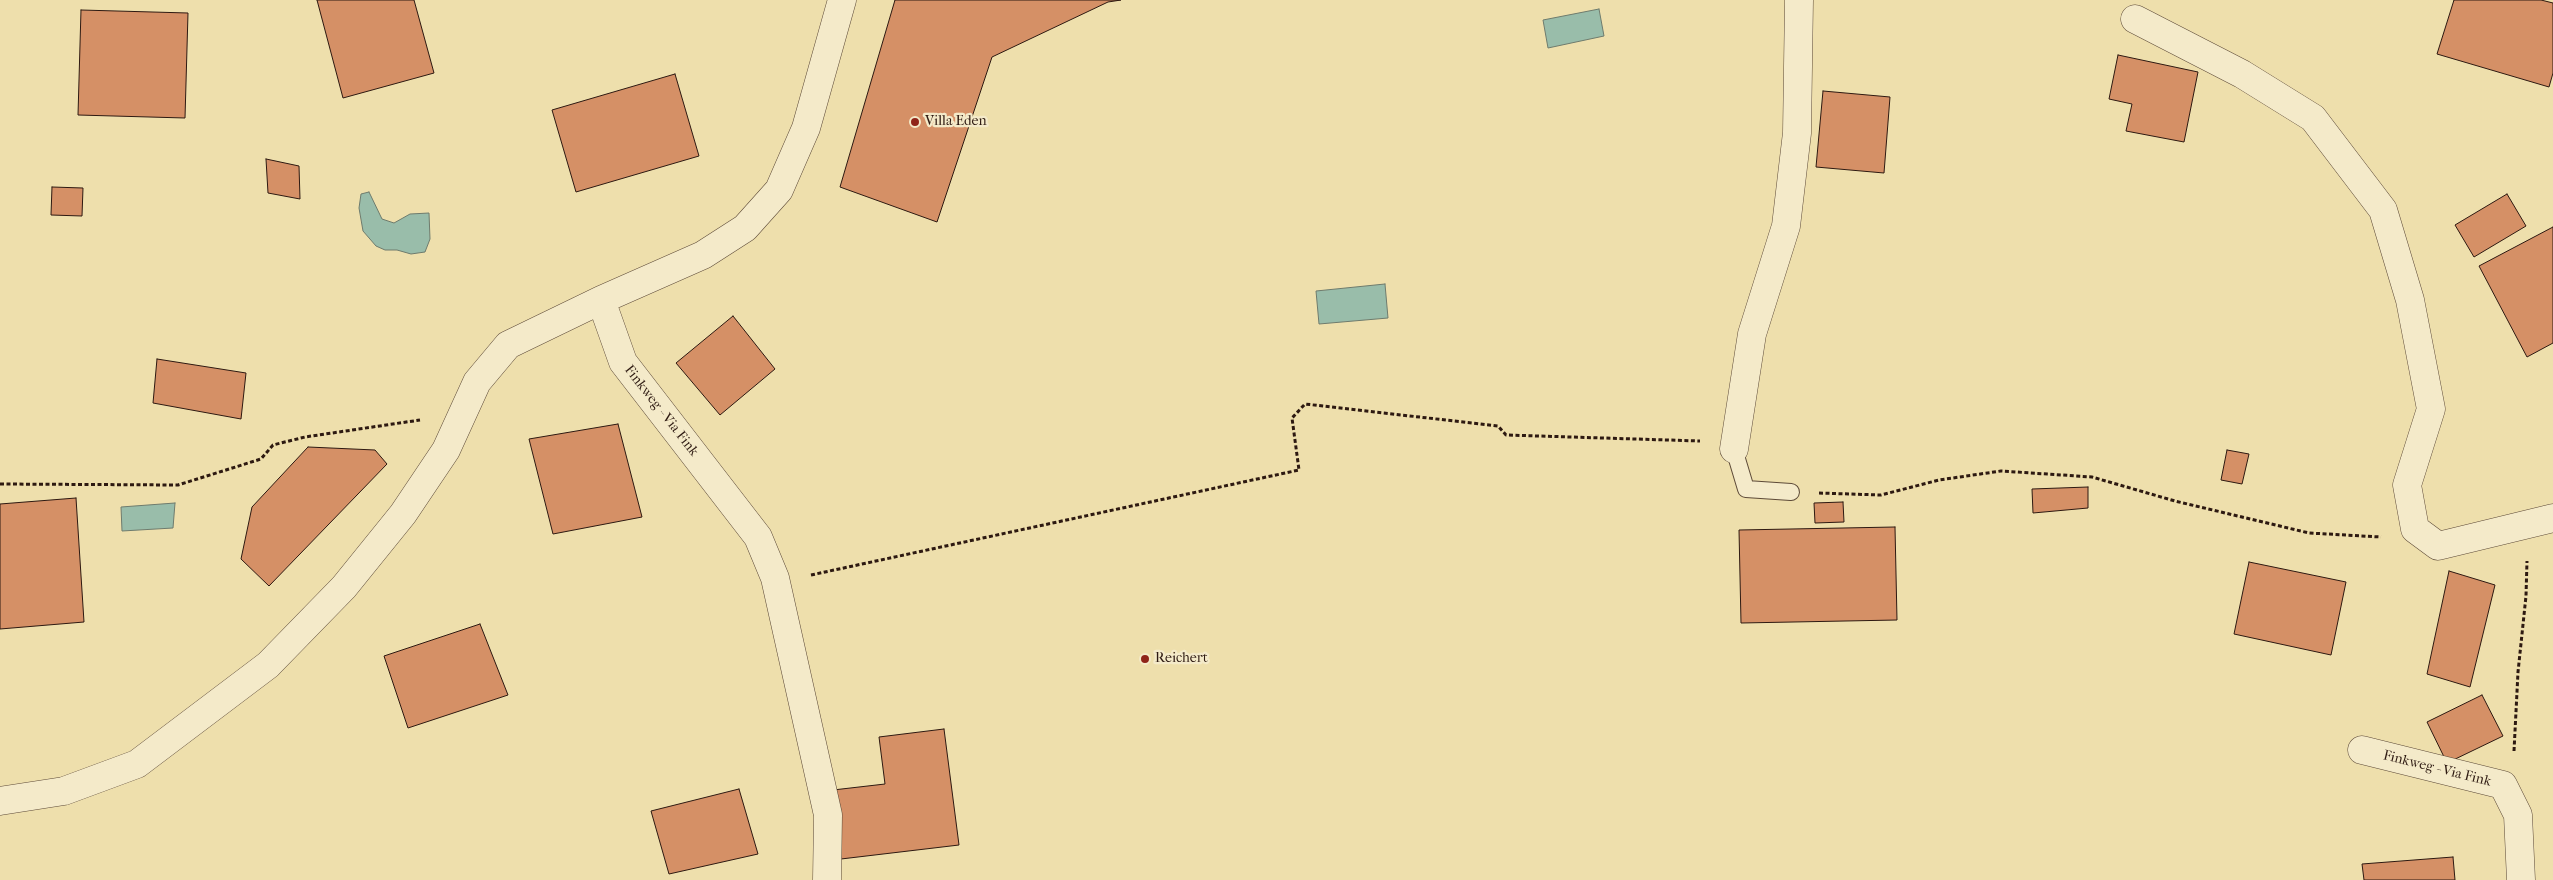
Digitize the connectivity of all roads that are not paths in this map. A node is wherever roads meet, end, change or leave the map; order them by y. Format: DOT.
graph roads {
  1 [pos="842,0"];
  2 [pos="1799,0"];
  3 [pos="2135,19"];
  4 [pos="601,300"];
  5 [pos="1735,446"];
  6 [pos="1791,492"];
  7 [pos="2540,520"];
  8 [pos="2362,750"];
  9 [pos="0,801"];
  10 [pos="827,880"];
  11 [pos="2521,880"];
  1 -- 4 [label="street"];
  2 -- 5 [label="street"];
  3 -- 7 [label="street"];
  4 -- 9 [label="street"];
  4 -- 10 [label="street, Finkweg - Via Fink"];
  5 -- 6 [label="lane"];
  8 -- 11 [label="street, Finkweg - Via Fink"];
}
